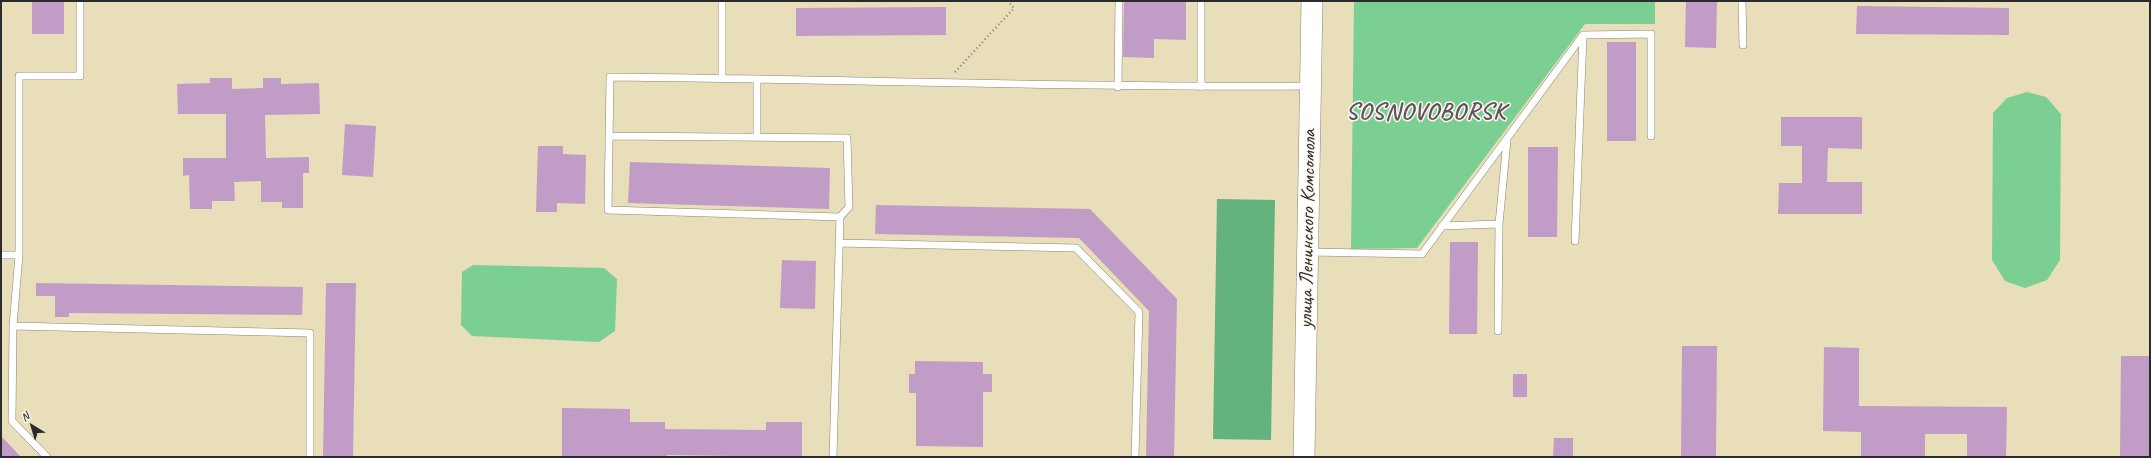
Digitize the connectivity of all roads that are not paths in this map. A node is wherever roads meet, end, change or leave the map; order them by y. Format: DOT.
graph roads {
  1 [pos="80,1"];
  2 [pos="722,1"];
  3 [pos="1119,1"];
  4 [pos="1201,1"];
  5 [pos="1312,1"];
  6 [pos="1742,1"];
  7 [pos="1583,36"];
  8 [pos="1743,45"];
  9 [pos="722,78"];
  10 [pos="758,79"];
  11 [pos="1311,86"];
  12 [pos="1118,87"];
  13 [pos="1201,87"];
  14 [pos="609,136"];
  15 [pos="1651,136"];
  16 [pos="757,137"];
  17 [pos="1507,140"];
  18 [pos="840,217"];
  19 [pos="1499,224"];
  20 [pos="1442,226"];
  21 [pos="1575,241"];
  22 [pos="839,243"];
  23 [pos="1308,252"];
  24 [pos="1,255"];
  25 [pos="19,255"];
  26 [pos="13,326"];
  27 [pos="1498,331"];
  28 [pos="47,457"];
  29 [pos="310,457"];
  30 [pos="833,457"];
  31 [pos="1135,457"];
  32 [pos="1304,457"];
  1 -- 25 [label="lane"];
  2 -- 9 [label="lane"];
  3 -- 12 [label="lane"];
  4 -- 13 [label="lane"];
  5 -- 11 [label="main road, улица Ленинского Комсомола"];
  6 -- 8 [label="lane"];
  7 -- 15 [label="lane"];
  7 -- 17 [label="lane"];
  7 -- 21 [label="lane"];
  9 -- 10 [label="lane"];
  9 -- 14 [label="lane"];
  10 -- 12 [label="lane"];
  10 -- 16 [label="lane"];
  11 -- 13 [label="lane"];
  11 -- 23 [label="main road, улица Ленинского Комсомола"];
  12 -- 13 [label="lane"];
  14 -- 16 [label="lane"];
  14 -- 18 [label="lane"];
  16 -- 18 [label="lane"];
  17 -- 19 [label="lane"];
  17 -- 20 [label="lane"];
  18 -- 22 [label="lane"];
  19 -- 20 [label="lane"];
  19 -- 27 [label="lane"];
  20 -- 23 [label="lane"];
  22 -- 30 [label="lane"];
  22 -- 31 [label="lane"];
  23 -- 32 [label="main road, улица Ленинского Комсомола"];
  24 -- 25 [label="lane"];
  25 -- 26 [label="lane"];
  26 -- 28 [label="lane"];
  26 -- 29 [label="lane"];
}
